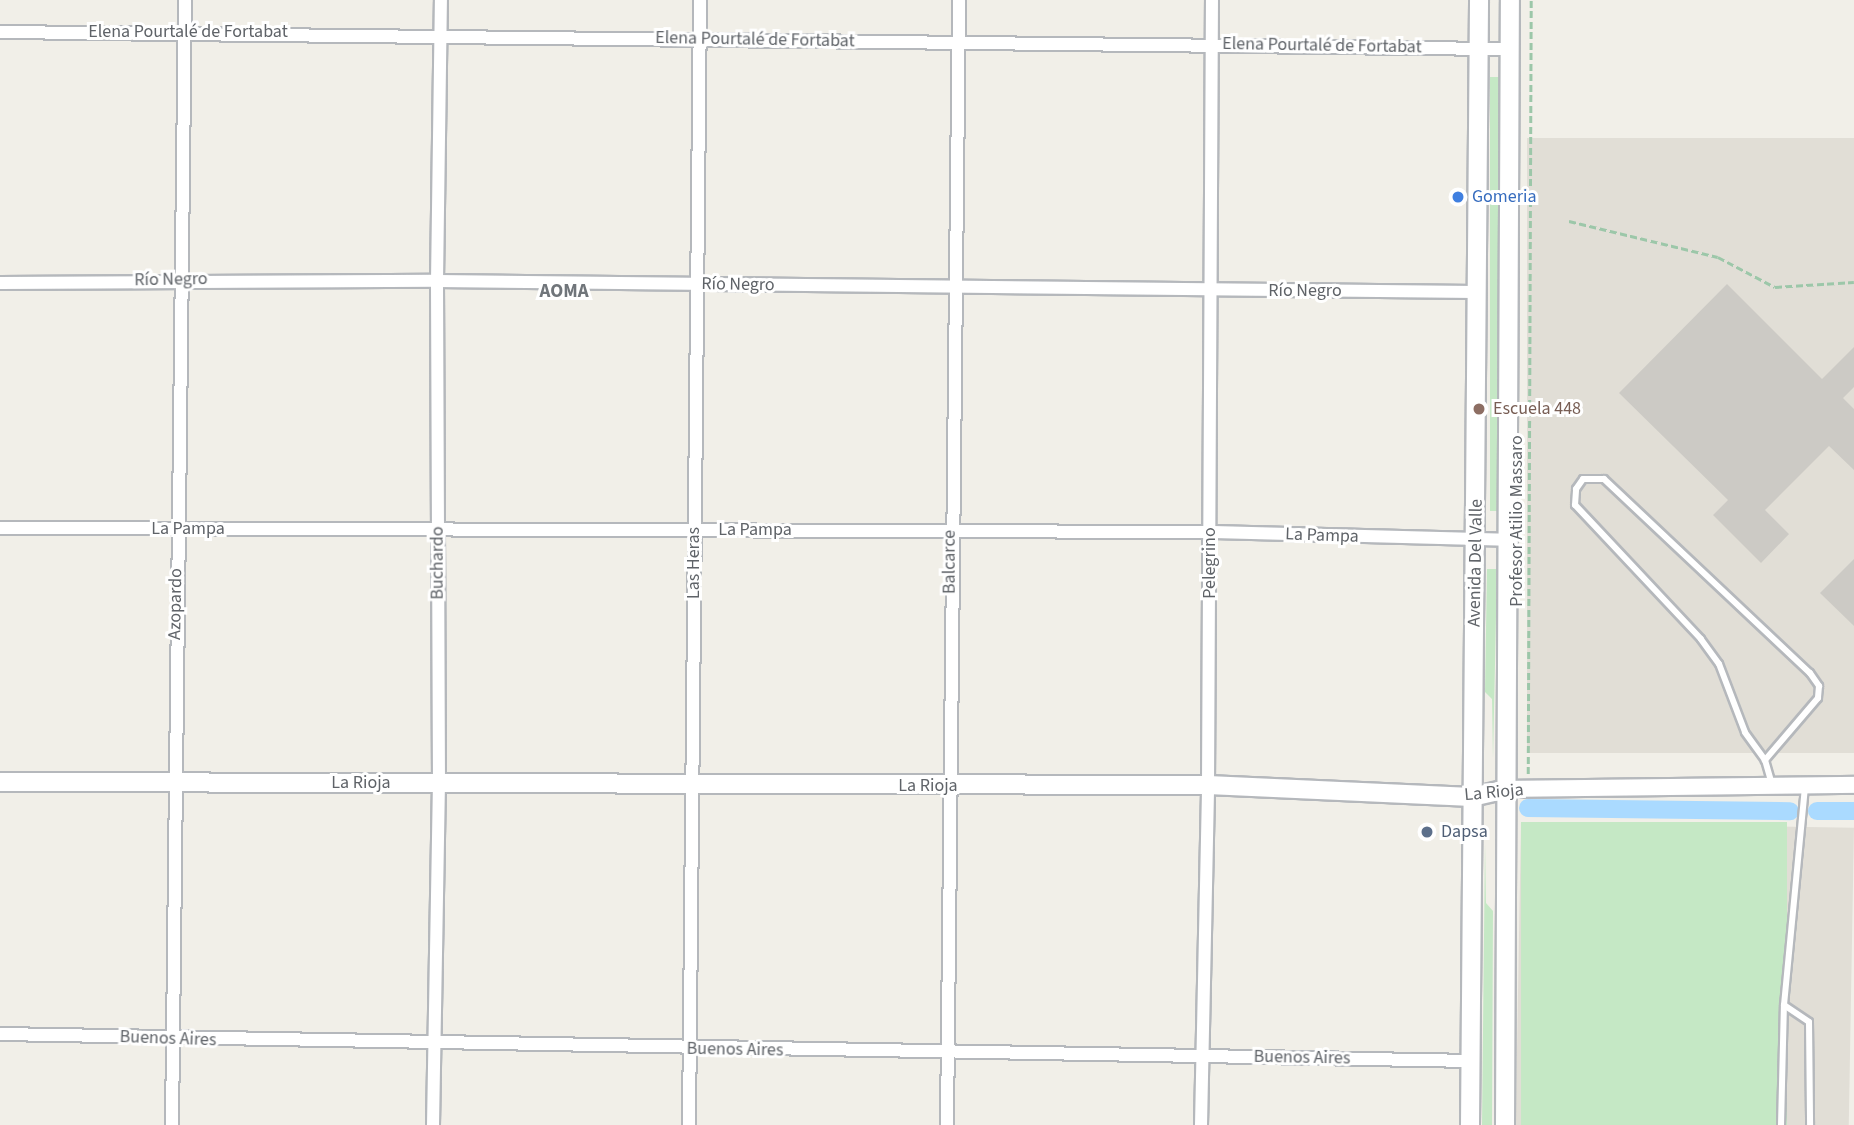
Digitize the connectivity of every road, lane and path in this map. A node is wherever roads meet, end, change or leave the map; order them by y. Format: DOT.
graph roads {
  1 [pos="185,0"];
  2 [pos="441,0"];
  3 [pos="700,0"];
  4 [pos="959,0"];
  5 [pos="1212,0"];
  6 [pos="1479,0"];
  7 [pos="1510,0"];
  8 [pos="1531,0"];
  9 [pos="0,32"];
  10 [pos="184,32"];
  11 [pos="441,35"];
  12 [pos="699,39"];
  13 [pos="959,42"];
  14 [pos="1211,44"];
  15 [pos="1478,48"];
  16 [pos="1510,48"];
  17 [pos="1569,221"];
  18 [pos="178,280"];
  19 [pos="437,281"];
  20 [pos="1854,282"];
  21 [pos="0,283"];
  22 [pos="698,284"];
  23 [pos="954,289"];
  24 [pos="1210,290"];
  25 [pos="1476,292"];
  26 [pos="0,528"];
  27 [pos="176,529"];
  28 [pos="438,529"];
  29 [pos="694,530"];
  30 [pos="951,531"];
  31 [pos="1210,532"];
  32 [pos="1477,540"];
  33 [pos="1510,540"];
  34 [pos="1765,760"];
  35 [pos="0,782"];
  36 [pos="173,783"];
  37 [pos="439,783"];
  38 [pos="694,785"];
  39 [pos="1208,785"];
  40 [pos="1772,785"];
  41 [pos="1805,785"];
  42 [pos="1854,785"];
  43 [pos="949,786"];
  44 [pos="1508,789"];
  45 [pos="1528,789"];
  46 [pos="1472,797"];
  47 [pos="1784,1005"];
  48 [pos="0,1034"];
  49 [pos="173,1039"];
  50 [pos="435,1045"];
  51 [pos="688,1049"];
  52 [pos="947,1054"];
  53 [pos="1202,1057"];
  54 [pos="1469,1061"];
  55 [pos="172,1125"];
  56 [pos="433,1125"];
  57 [pos="689,1125"];
  58 [pos="947,1125"];
  59 [pos="1201,1125"];
  60 [pos="1470,1125"];
  61 [pos="1505,1125"];
  62 [pos="1781,1125"];
  63 [pos="1810,1125"];
  1 -- 10 [label="street, Azopardo"];
  2 -- 11 [label="street, Buchardo"];
  3 -- 12 [label="street, Las Heras"];
  4 -- 13 [label="street, Balcarce"];
  5 -- 14 [label="street, Pelegrino"];
  6 -- 15 [label="main road, Avenida Del Valle"];
  7 -- 16 [label="main road, Avenida Del Valle"];
  8 -- 45 [label="path, Profesor Atilio Massaro"];
  9 -- 10 [label="street, Elena Pourtalé de Fortabat"];
  10 -- 11 [label="street, Elena Pourtalé de Fortabat"];
  10 -- 18 [label="street, Azopardo"];
  11 -- 12 [label="street, Elena Pourtalé de Fortabat"];
  11 -- 19 [label="street, Buchardo"];
  12 -- 13 [label="street, Elena Pourtalé de Fortabat"];
  12 -- 22 [label="street, Las Heras"];
  13 -- 14 [label="street, Elena Pourtalé de Fortabat"];
  13 -- 23 [label="street, Balcarce"];
  14 -- 15 [label="street, Elena Pourtalé de Fortabat"];
  14 -- 24 [label="street, Pelegrino"];
  15 -- 16 [label="street, Elena Pourtalé de Fortabat"];
  15 -- 25 [label="main road, Avenida Del Valle"];
  16 -- 33 [label="main road, Avenida Del Valle"];
  17 -- 20 [label="path"];
  18 -- 19 [label="street, Río Negro"];
  18 -- 21 [label="street, Río Negro"];
  18 -- 27 [label="street, Azopardo"];
  19 -- 22 [label="street, Río Negro"];
  19 -- 28 [label="street, Buchardo"];
  22 -- 23 [label="street, Río Negro"];
  22 -- 29 [label="street, Las Heras"];
  23 -- 24 [label="street, Río Negro"];
  23 -- 30 [label="street, Balcarce"];
  24 -- 25 [label="street, Río Negro"];
  24 -- 31 [label="street, Pelegrino"];
  25 -- 32 [label="main road, Avenida Del Valle"];
  26 -- 27 [label="street, La Pampa"];
  27 -- 28 [label="street, La Pampa"];
  27 -- 36 [label="street, Azopardo"];
  28 -- 29 [label="street, La Pampa"];
  28 -- 37 [label="street, Buchardo"];
  29 -- 30 [label="street, La Pampa"];
  29 -- 38 [label="street, Las Heras"];
  30 -- 31 [label="street, La Pampa"];
  30 -- 43 [label="street, Balcarce"];
  31 -- 32 [label="street, La Pampa"];
  31 -- 39 [label="street, Pelegrino"];
  32 -- 33 [label="street, La Pampa"];
  32 -- 46 [label="main road, Avenida Del Valle"];
  33 -- 44 [label="main road, Avenida Del Valle"];
  34 -- 34 [label="lane"];
  34 -- 40 [label="lane"];
  35 -- 36 [label="main road, La Rioja"];
  36 -- 37 [label="main road, La Rioja"];
  36 -- 49 [label="street, Azopardo"];
  37 -- 38 [label="main road, La Rioja"];
  37 -- 50 [label="street, Buchardo"];
  38 -- 43 [label="main road, La Rioja"];
  38 -- 51 [label="street, Las Heras"];
  39 -- 43 [label="main road, La Rioja"];
  39 -- 46 [label="main road, La Rioja"];
  39 -- 53 [label="street, Pelegrino"];
  40 -- 41 [label="street, La Rioja"];
  40 -- 45 [label="street, La Rioja"];
  41 -- 42 [label="street, La Rioja"];
  41 -- 47 [label="lane"];
  43 -- 52 [label="street, Balcarce"];
  44 -- 45 [label="street, La Rioja"];
  44 -- 46 [label="main road, La Rioja"];
  44 -- 61 [label="main road, Avenida Del Valle"];
  46 -- 54 [label="main road, Avenida Del Valle"];
  47 -- 62 [label="lane"];
  47 -- 63 [label="lane"];
  48 -- 49 [label="street, Buenos Aires"];
  49 -- 50 [label="street, Buenos Aires"];
  49 -- 55 [label="street, Azopardo"];
  50 -- 51 [label="street, Buenos Aires"];
  50 -- 56 [label="street, Buchardo"];
  51 -- 52 [label="street, Buenos Aires"];
  51 -- 57 [label="street, Las Heras"];
  52 -- 53 [label="street, Buenos Aires"];
  52 -- 58 [label="street, Balcarce"];
  53 -- 54 [label="street, Buenos Aires"];
  53 -- 59 [label="street, Pelegrino"];
  54 -- 60 [label="main road, Avenida Del Valle"];
}
